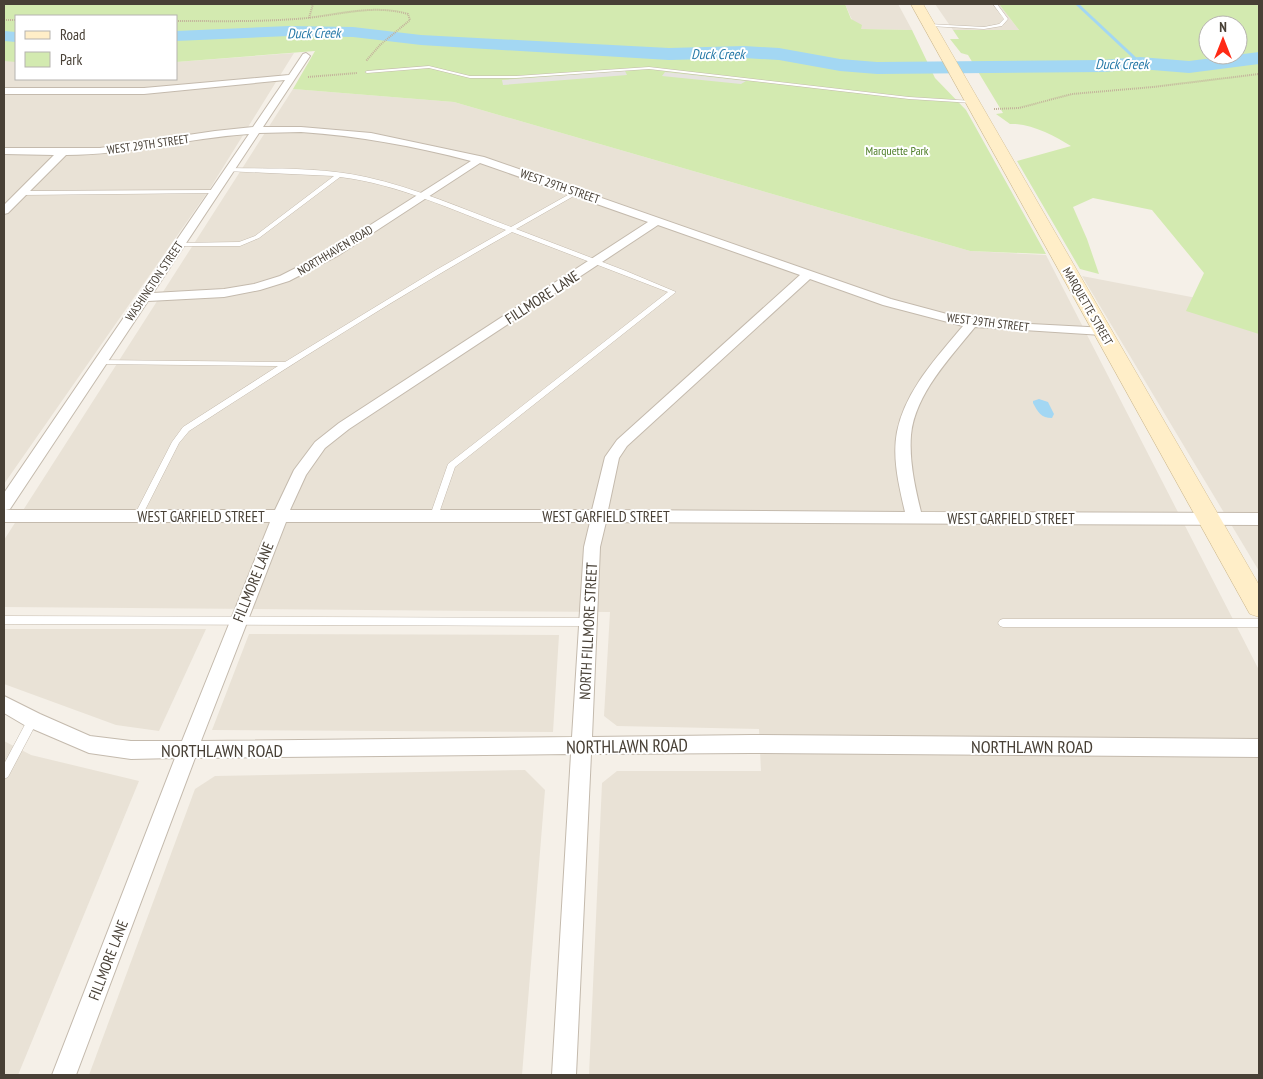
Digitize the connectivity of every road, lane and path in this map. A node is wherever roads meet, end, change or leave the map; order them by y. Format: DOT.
graph roads {
  1 [pos="313,4"];
  2 [pos="917,4"];
  3 [pos="995,4"];
  4 [pos="310,18"];
  5 [pos="178,21"];
  6 [pos="932,30"];
  7 [pos="306,56"];
  8 [pos="367,72"];
  9 [pos="1259,74"];
  10 [pos="291,77"];
  11 [pos="4,91"];
  12 [pos="973,102"];
  13 [pos="254,131"];
  14 [pos="4,151"];
  15 [pos="63,152"];
  16 [pos="480,159"];
  17 [pos="228,170"];
  18 [pos="339,174"];
  19 [pos="213,192"];
  20 [pos="577,192"];
  21 [pos="22,193"];
  22 [pos="421,197"];
  23 [pos="4,211"];
  24 [pos="657,221"];
  25 [pos="512,229"];
  26 [pos="178,245"];
  27 [pos="596,260"];
  28 [pos="808,274"];
  29 [pos="144,297"];
  30 [pos="972,323"];
  31 [pos="1102,330"];
  32 [pos="99,362"];
  33 [pos="286,364"];
  34 [pos="4,506"];
  35 [pos="4,516"];
  36 [pos="138,516"];
  37 [pos="280,516"];
  38 [pos="434,516"];
  39 [pos="599,516"];
  40 [pos="914,517"];
  41 [pos="1209,519"];
  42 [pos="1259,519"];
  43 [pos="1259,607"];
  44 [pos="4,620"];
  45 [pos="237,621"];
  46 [pos="588,622"];
  47 [pos="1003,623"];
  48 [pos="1259,624"];
  49 [pos="4,704"];
  50 [pos="32,720"];
  51 [pos="581,747"];
  52 [pos="1259,748"];
  53 [pos="188,750"];
  54 [pos="4,774"];
  55 [pos="64,1075"];
  56 [pos="564,1075"];
  1 -- 4 [label="path"];
  2 -- 6 [label="main road, MARQUETTE STREET"];
  3 -- 6 [label="lane"];
  4 -- 5 [label="path"];
  4 -- 8 [label="path"];
  6 -- 12 [label="main road, MARQUETTE STREET"];
  7 -- 10 [label="street, WASHINGTON STREET"];
  8 -- 10 [label="path"];
  8 -- 12 [label="lane"];
  9 -- 12 [label="path"];
  10 -- 11 [label="street"];
  10 -- 13 [label="street, WASHINGTON STREET"];
  12 -- 31 [label="main road, MARQUETTE STREET"];
  13 -- 15 [label="street, WEST 29TH STREET"];
  13 -- 16 [label="street, WEST 29TH STREET"];
  13 -- 17 [label="street, WASHINGTON STREET"];
  14 -- 15 [label="street, WEST 29TH STREET"];
  15 -- 21 [label="street"];
  16 -- 20 [label="street, WEST 29TH STREET"];
  16 -- 22 [label="street, NORTHHAVEN ROAD"];
  17 -- 18 [label="lane"];
  17 -- 19 [label="street, WASHINGTON STREET"];
  18 -- 22 [label="lane"];
  18 -- 26 [label="lane"];
  19 -- 21 [label="lane"];
  19 -- 26 [label="street, WASHINGTON STREET"];
  20 -- 24 [label="street, WEST 29TH STREET"];
  20 -- 25 [label="lane"];
  21 -- 23 [label="street"];
  22 -- 25 [label="lane"];
  22 -- 29 [label="street, NORTHHAVEN ROAD"];
  24 -- 27 [label="street, FILLMORE LANE"];
  24 -- 28 [label="street, WEST 29TH STREET"];
  25 -- 27 [label="lane"];
  25 -- 33 [label="lane"];
  26 -- 29 [label="street, WASHINGTON STREET"];
  27 -- 37 [label="street, FILLMORE LANE"];
  27 -- 38 [label="lane"];
  28 -- 30 [label="street, WEST 29TH STREET"];
  28 -- 39 [label="street, NORTH FILLMORE STREET"];
  29 -- 32 [label="street, WASHINGTON STREET"];
  30 -- 31 [label="street, WEST 29TH STREET"];
  30 -- 40 [label="street"];
  31 -- 41 [label="main road, MARQUETTE STREET"];
  32 -- 33 [label="lane"];
  32 -- 34 [label="street, WASHINGTON STREET"];
  33 -- 36 [label="lane"];
  35 -- 36 [label="street, WEST GARFIELD STREET"];
  36 -- 37 [label="street, WEST GARFIELD STREET"];
  37 -- 38 [label="street, WEST GARFIELD STREET"];
  37 -- 45 [label="street, FILLMORE LANE"];
  38 -- 39 [label="street, WEST GARFIELD STREET"];
  39 -- 40 [label="street, WEST GARFIELD STREET"];
  39 -- 46 [label="street, NORTH FILLMORE STREET"];
  40 -- 41 [label="street, WEST GARFIELD STREET"];
  41 -- 42 [label="street, WEST GARFIELD STREET"];
  41 -- 43 [label="main road, MARQUETTE STREET"];
  44 -- 45 [label="lane"];
  45 -- 46 [label="lane"];
  45 -- 53 [label="street, FILLMORE LANE"];
  46 -- 51 [label="street, NORTH FILLMORE STREET"];
  47 -- 48 [label="lane"];
  49 -- 50 [label="street, NORTHLAWN ROAD"];
  50 -- 53 [label="street, NORTHLAWN ROAD"];
  50 -- 54 [label="lane"];
  51 -- 52 [label="street, NORTHLAWN ROAD"];
  51 -- 53 [label="street, NORTHLAWN ROAD"];
  51 -- 56 [label="street, NORTH FILLMORE STREET"];
  53 -- 55 [label="street, FILLMORE LANE"];
}
